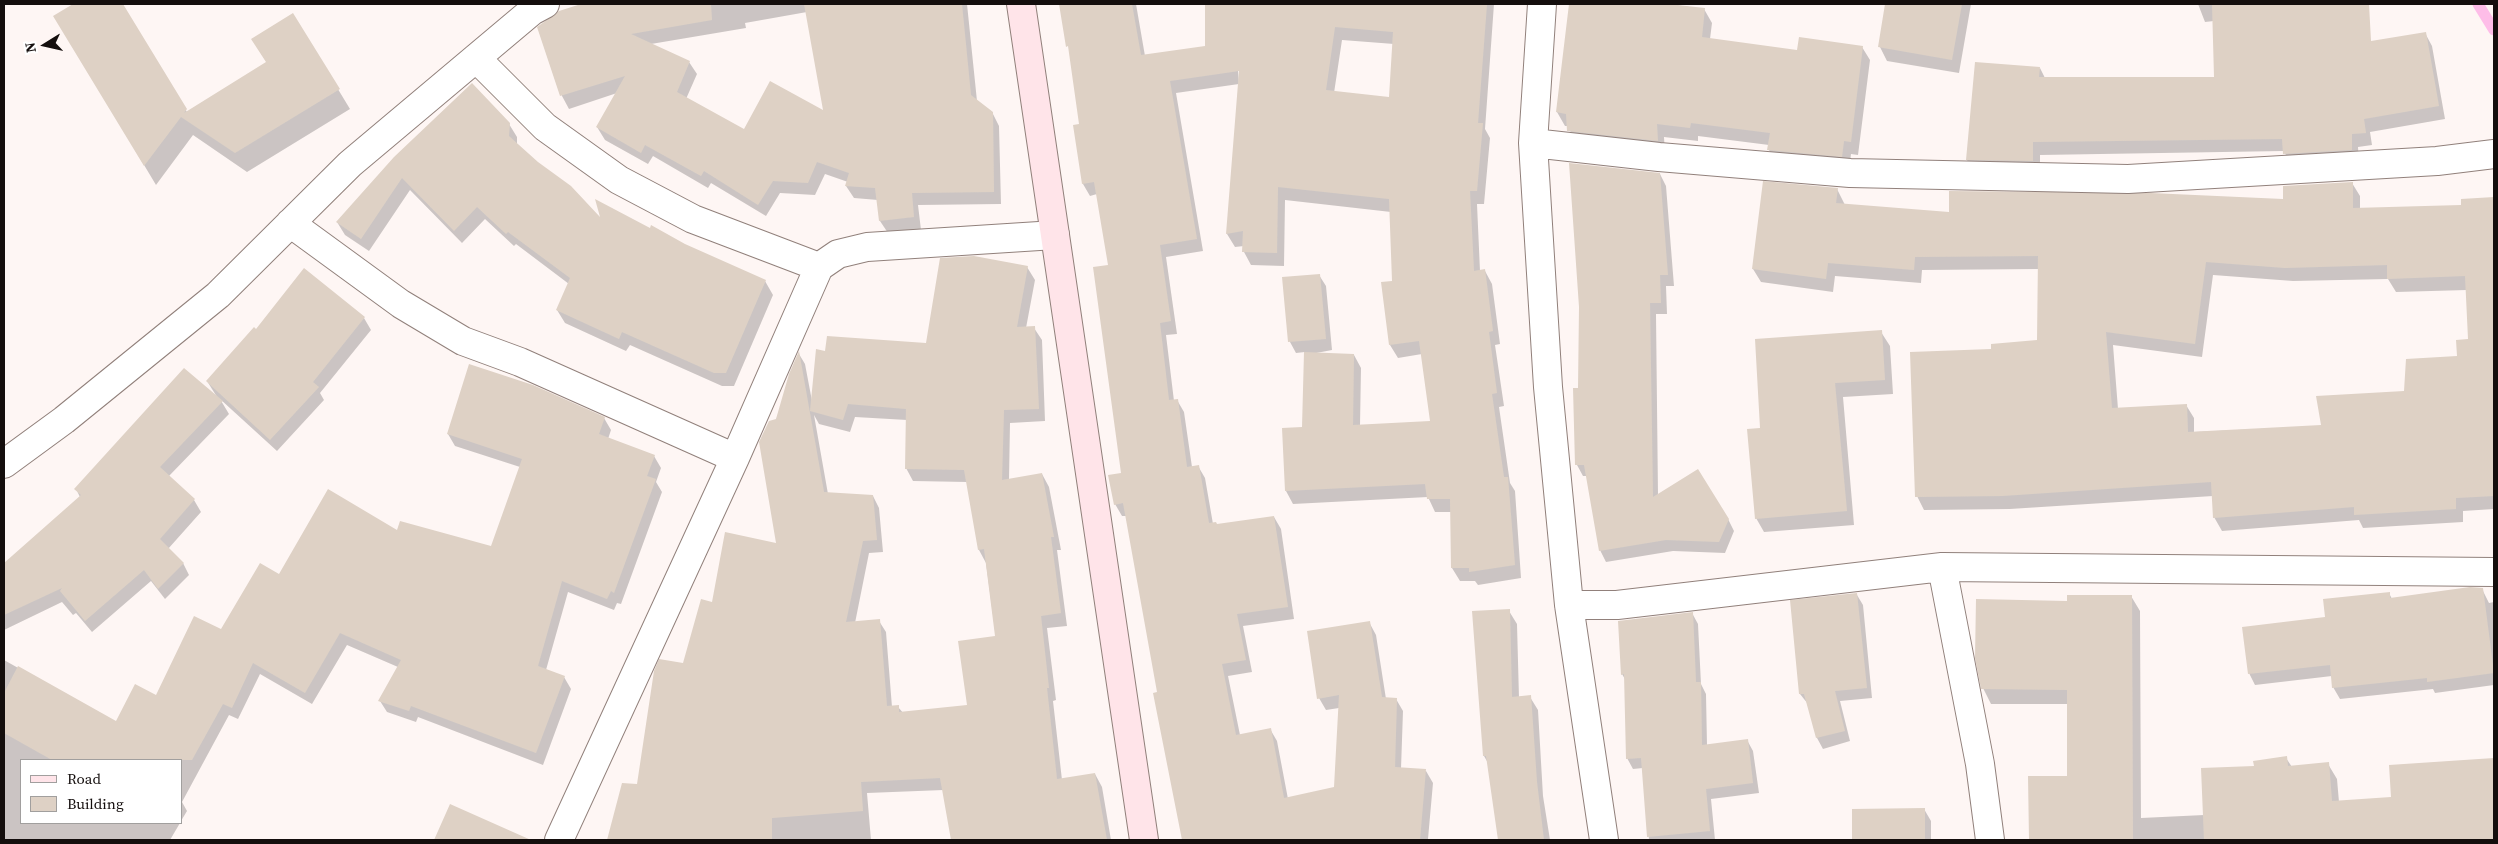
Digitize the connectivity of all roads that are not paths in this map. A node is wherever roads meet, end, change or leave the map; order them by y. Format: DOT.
graph roads {
  1 [pos="545,4"];
  2 [pos="1021,4"];
  3 [pos="1542,4"];
  4 [pos="476,58"];
  5 [pos="1533,143"];
  6 [pos="2494,154"];
  7 [pos="290,223"];
  8 [pos="1055,235"];
  9 [pos="819,267"];
  10 [pos="735,458"];
  11 [pos="4,464"];
  12 [pos="1942,567"];
  13 [pos="2494,572"];
  14 [pos="1569,604"];
  15 [pos="559,840"];
  16 [pos="1144,840"];
  17 [pos="1604,840"];
  18 [pos="1990,840"];
  1 -- 4 [label="street"];
  2 -- 8 [label="street"];
  3 -- 5 [label="street"];
  4 -- 7 [label="street"];
  4 -- 9 [label="street"];
  5 -- 6 [label="street"];
  5 -- 14 [label="street"];
  7 -- 10 [label="street"];
  7 -- 11 [label="street"];
  8 -- 9 [label="street"];
  8 -- 16 [label="street"];
  9 -- 10 [label="street"];
  10 -- 15 [label="street"];
  12 -- 13 [label="street"];
  12 -- 14 [label="street"];
  12 -- 18 [label="street"];
  14 -- 17 [label="street"];
}
